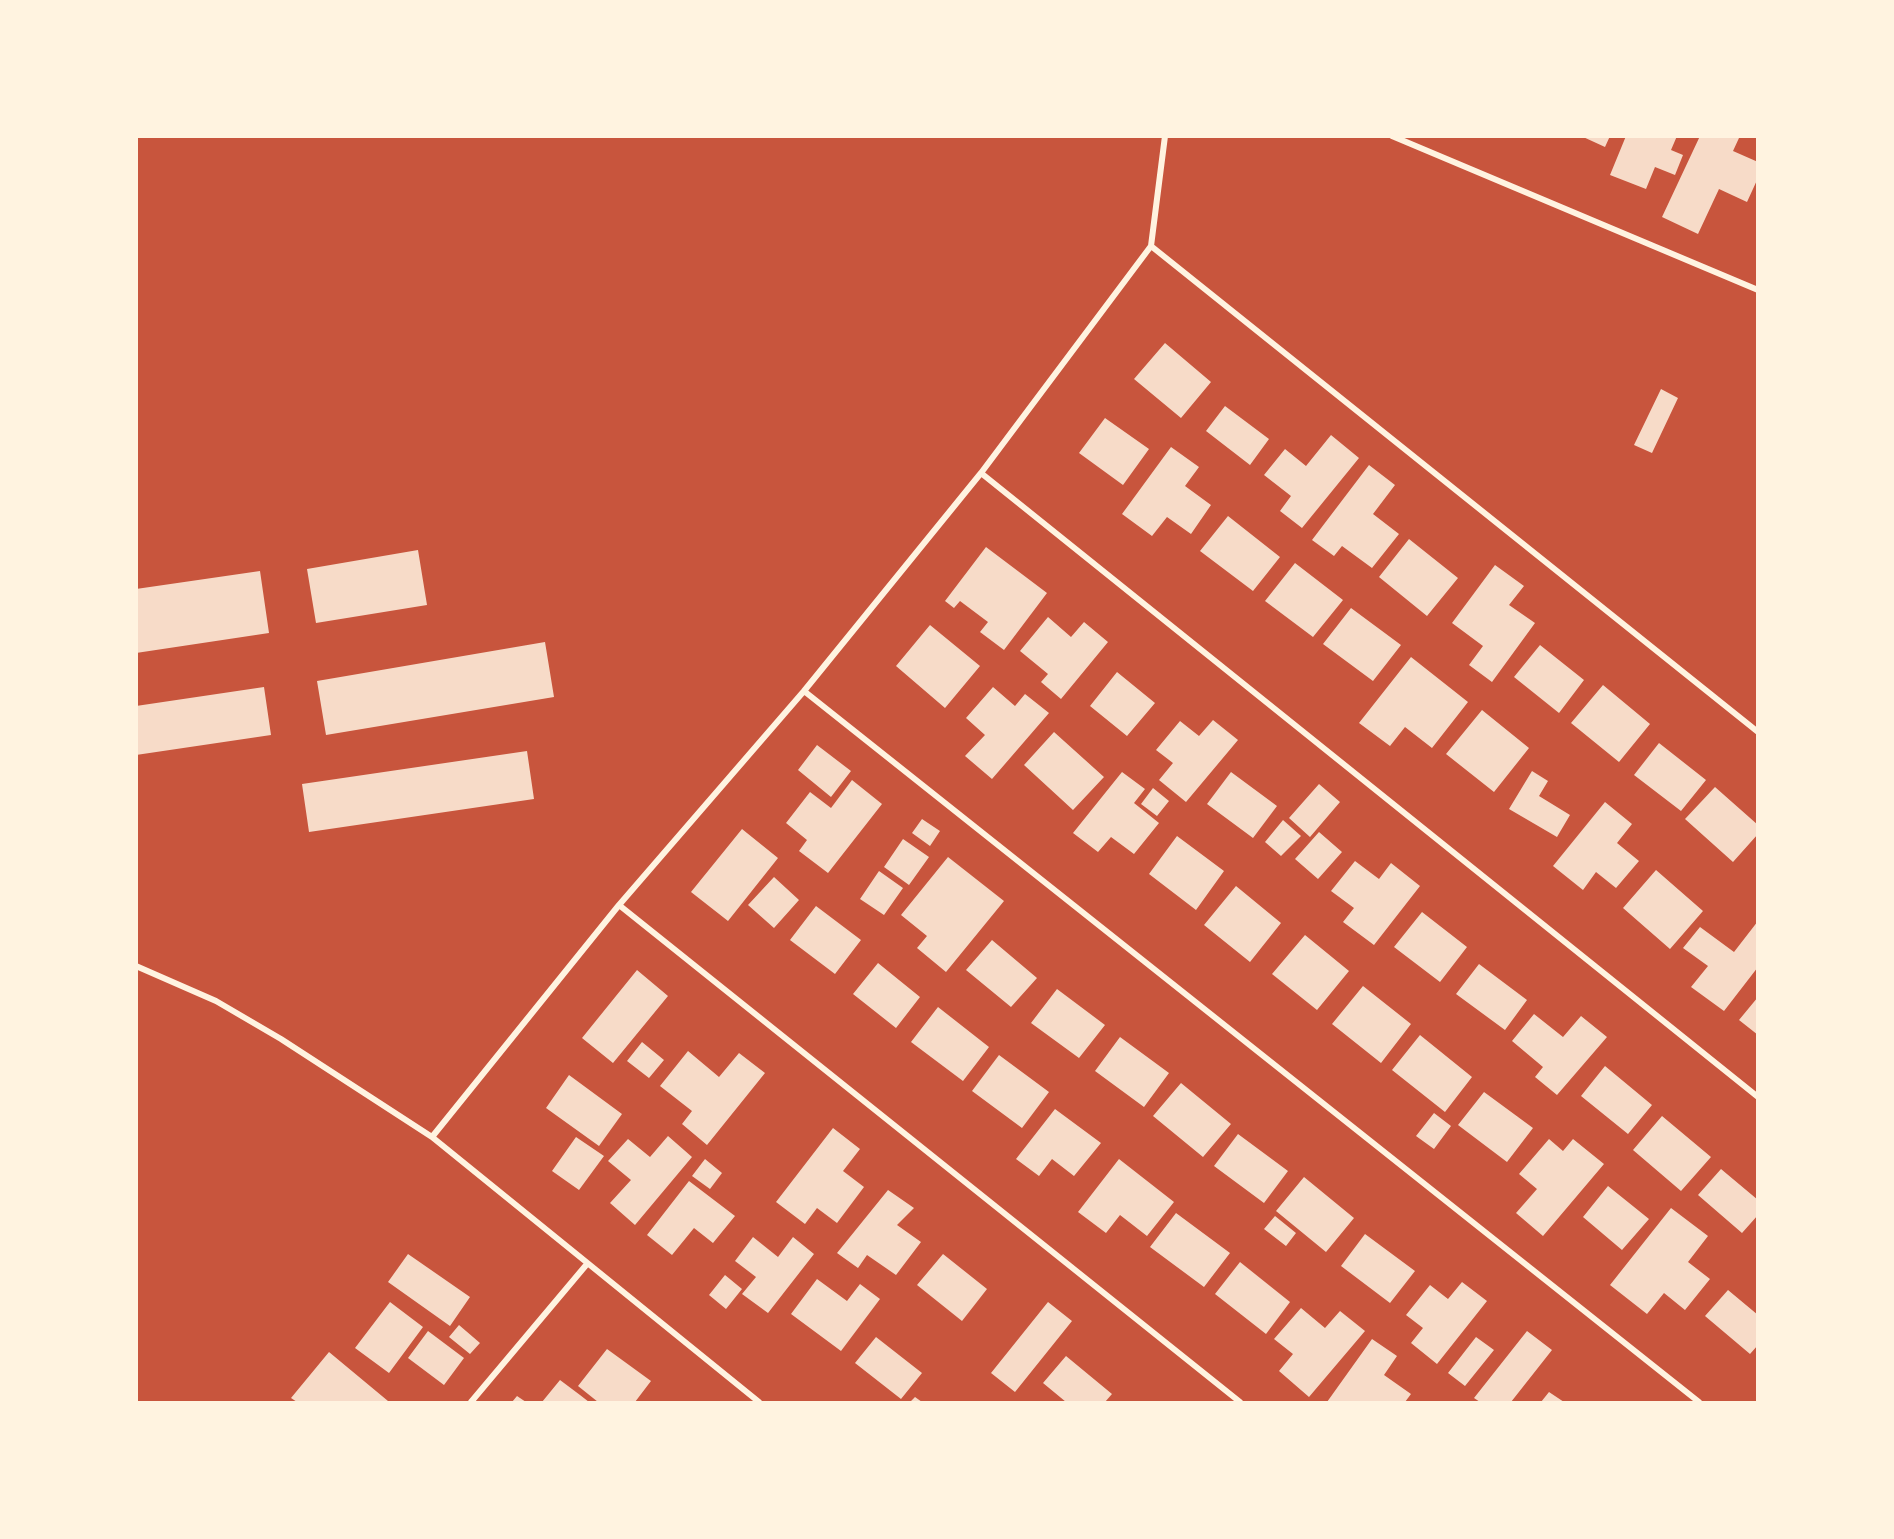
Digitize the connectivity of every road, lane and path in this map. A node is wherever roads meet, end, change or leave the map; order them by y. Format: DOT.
graph roads {
  1 [pos="1165,136"];
  2 [pos="1392,136"];
  3 [pos="1151,246"];
  4 [pos="1758,290"];
  5 [pos="981,474"];
  6 [pos="804,691"];
  7 [pos="1758,732"];
  8 [pos="619,905"];
  9 [pos="136,966"];
  10 [pos="1758,1096"];
  11 [pos="432,1137"];
  12 [pos="587,1264"];
  13 [pos="471,1402"];
  14 [pos="759,1402"];
  15 [pos="1240,1402"];
  16 [pos="1699,1402"];
  1 -- 3 [label="street"];
  2 -- 4 [label="street"];
  3 -- 5 [label="street"];
  3 -- 7 [label="street"];
  5 -- 6 [label="street"];
  5 -- 10 [label="street"];
  6 -- 8 [label="street"];
  6 -- 16 [label="street"];
  8 -- 11 [label="street"];
  8 -- 15 [label="street"];
  9 -- 11 [label="street"];
  11 -- 12 [label="street"];
  12 -- 13 [label="street"];
  12 -- 14 [label="street"];
}
